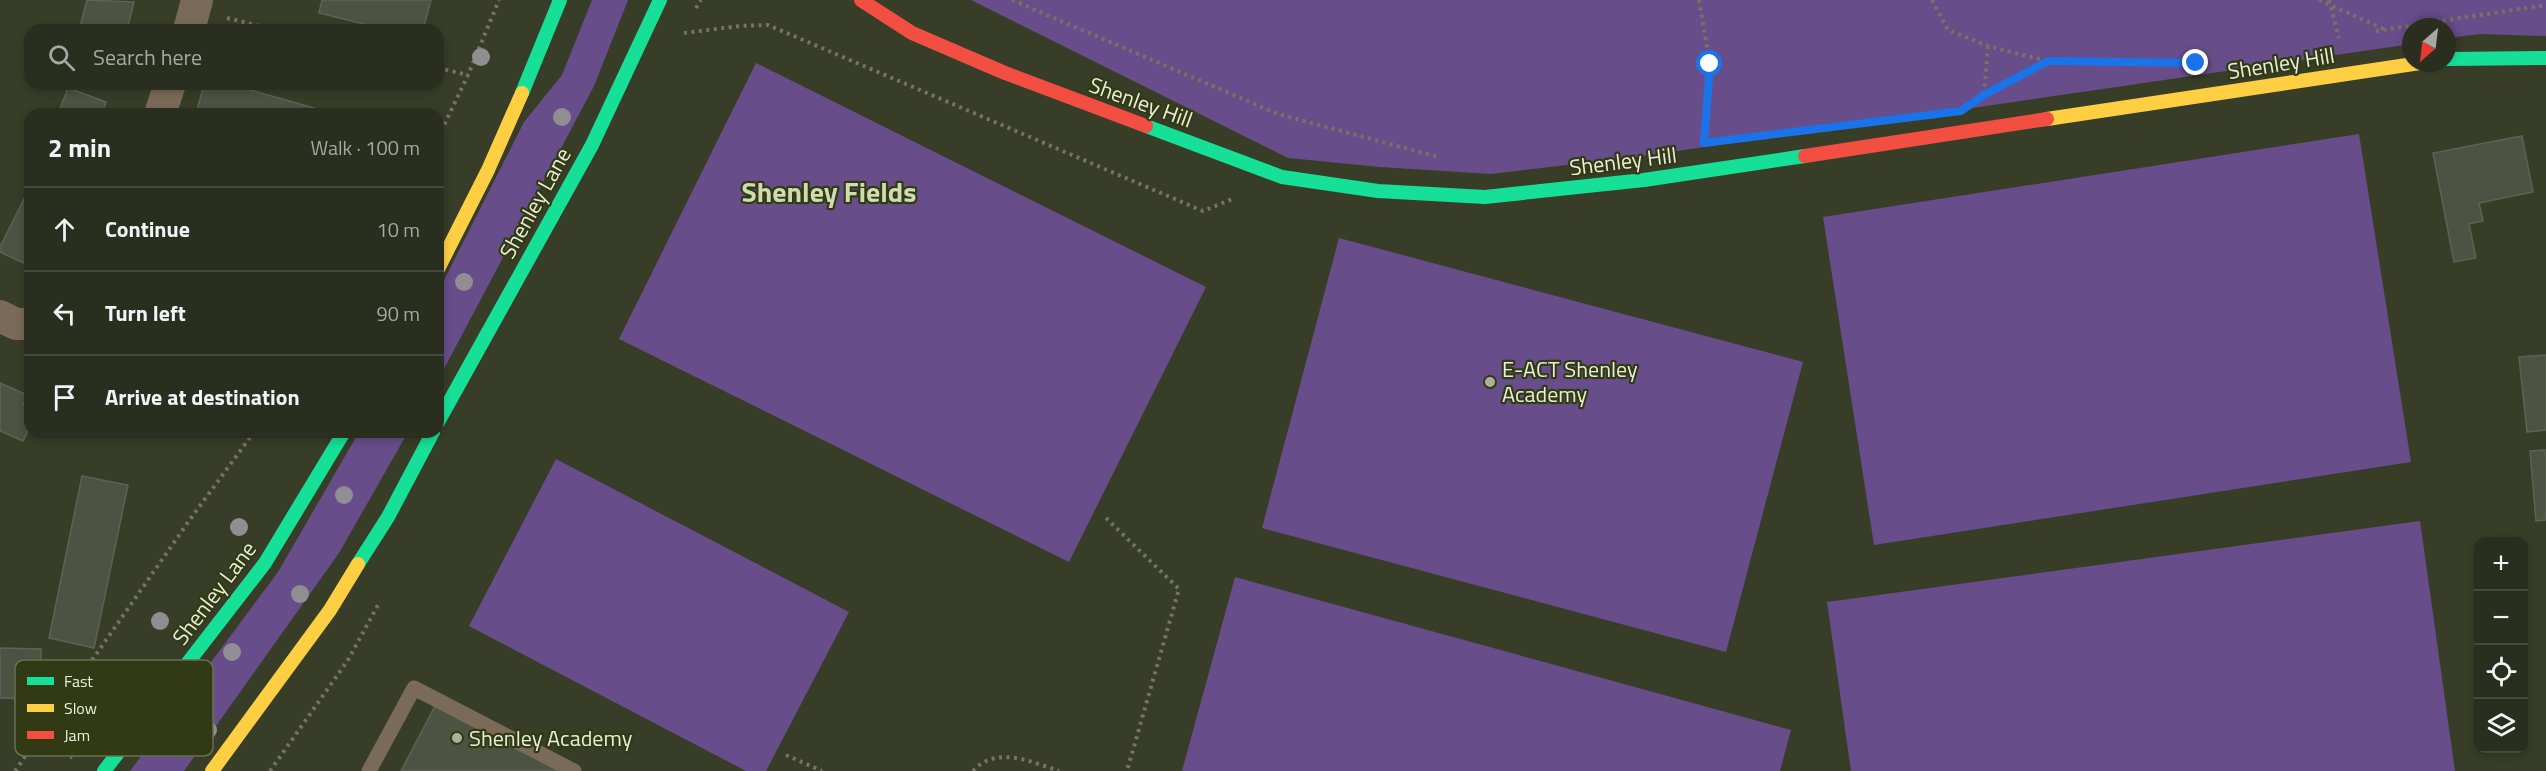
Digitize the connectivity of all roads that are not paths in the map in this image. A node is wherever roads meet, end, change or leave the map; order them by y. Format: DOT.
graph roads {
  1 [pos="560,0"];
  2 [pos="660,0"];
  3 [pos="861,0"];
  4 [pos="2546,58"];
  5 [pos="2456,59"];
  6 [pos="2402,66"];
  7 [pos="168,90"];
  8 [pos="162,108"];
  9 [pos="444,258"];
  10 [pos="0,316"];
  11 [pos="24,324"];
  12 [pos="444,411"];
  13 [pos="340,438"];
  14 [pos="430,438"];
  15 [pos="190,660"];
  16 [pos="116,756"];
  17 [pos="104,771"];
  18 [pos="212,771"];
  19 [pos="369,771"];
  20 [pos="574,771"];
  1 -- 9 [label="street"];
  2 -- 12 [label="street, Shenley Lane"];
  3 -- 6 [label="street, Shenley Hill"];
  4 -- 5 [label="street"];
  7 -- 8 [label="street"];
  10 -- 11 [label="street"];
  13 -- 15 [label="street, Shenley Lane"];
  14 -- 18 [label="street"];
  16 -- 17 [label="street, Shenley Lane"];
  19 -- 20 [label="lane"];
}
